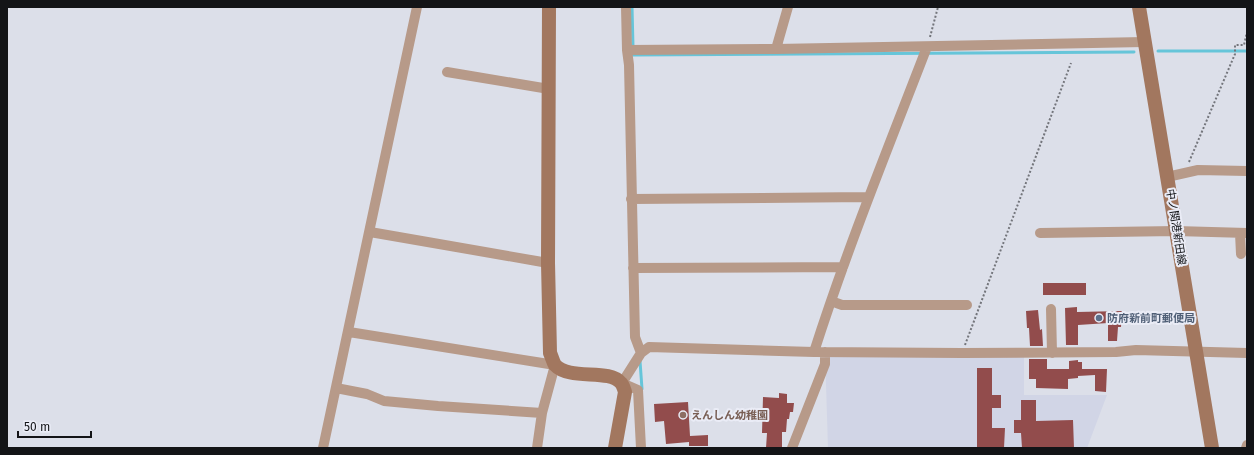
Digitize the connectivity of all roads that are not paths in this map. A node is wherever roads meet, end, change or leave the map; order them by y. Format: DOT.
graph roads {
  1 [pos="417,7"];
  2 [pos="549,7"];
  3 [pos="626,7"];
  4 [pos="788,7"];
  5 [pos="1139,7"];
  6 [pos="1144,42"];
  7 [pos="927,47"];
  8 [pos="776,49"];
  9 [pos="626,50"];
  10 [pos="448,72"];
  11 [pos="549,89"];
  12 [pos="1247,171"];
  13 [pos="1167,177"];
  14 [pos="868,197"];
  15 [pos="631,199"];
  16 [pos="1176,231"];
  17 [pos="370,232"];
  18 [pos="1040,233"];
  19 [pos="1243,233"];
  20 [pos="1241,254"];
  21 [pos="548,263"];
  22 [pos="843,267"];
  23 [pos="632,268"];
  24 [pos="831,301"];
  25 [pos="967,305"];
  26 [pos="1050,309"];
  27 [pos="349,332"];
  28 [pos="1197,351"];
  29 [pos="814,352"];
  30 [pos="825,352"];
  31 [pos="641,353"];
  32 [pos="1052,353"];
  33 [pos="1247,353"];
  34 [pos="555,364"];
  35 [pos="622,383"];
  36 [pos="336,388"];
  37 [pos="542,413"];
  38 [pos="1247,445"];
  39 [pos="323,448"];
  40 [pos="537,448"];
  41 [pos="615,448"];
  42 [pos="641,448"];
  43 [pos="792,448"];
  44 [pos="1212,448"];
  45 [pos="1246,448"];
  1 -- 17 [label="street"];
  2 -- 11 [label="street"];
  3 -- 9 [label="street"];
  4 -- 8 [label="street"];
  5 -- 6 [label="street, 中ノ関港新田線"];
  6 -- 7 [label="street"];
  6 -- 13 [label="street, 中ノ関港新田線"];
  7 -- 8 [label="street"];
  7 -- 14 [label="street"];
  8 -- 9 [label="street"];
  9 -- 15 [label="street"];
  10 -- 11 [label="street"];
  11 -- 21 [label="street"];
  12 -- 13 [label="street"];
  13 -- 16 [label="street, 中ノ関港新田線"];
  14 -- 15 [label="street"];
  14 -- 22 [label="street"];
  15 -- 23 [label="street"];
  16 -- 18 [label="street"];
  16 -- 19 [label="street"];
  16 -- 28 [label="street, 中ノ関港新田線"];
  17 -- 21 [label="street"];
  17 -- 27 [label="street"];
  19 -- 20 [label="street"];
  21 -- 34 [label="street"];
  22 -- 23 [label="street"];
  22 -- 24 [label="street"];
  23 -- 31 [label="street"];
  24 -- 25 [label="street"];
  24 -- 29 [label="street"];
  26 -- 32 [label="street"];
  27 -- 34 [label="street"];
  27 -- 36 [label="street"];
  28 -- 32 [label="street"];
  28 -- 33 [label="street"];
  28 -- 44 [label="street, 中ノ関港新田線"];
  29 -- 30 [label="street"];
  29 -- 31 [label="street"];
  30 -- 32 [label="street"];
  30 -- 43 [label="street"];
  31 -- 35 [label="street"];
  34 -- 35 [label="street"];
  34 -- 37 [label="street"];
  35 -- 41 [label="street"];
  35 -- 42 [label="street"];
  36 -- 37 [label="street"];
  36 -- 39 [label="street"];
  37 -- 40 [label="street"];
  38 -- 45 [label="street"];
}
